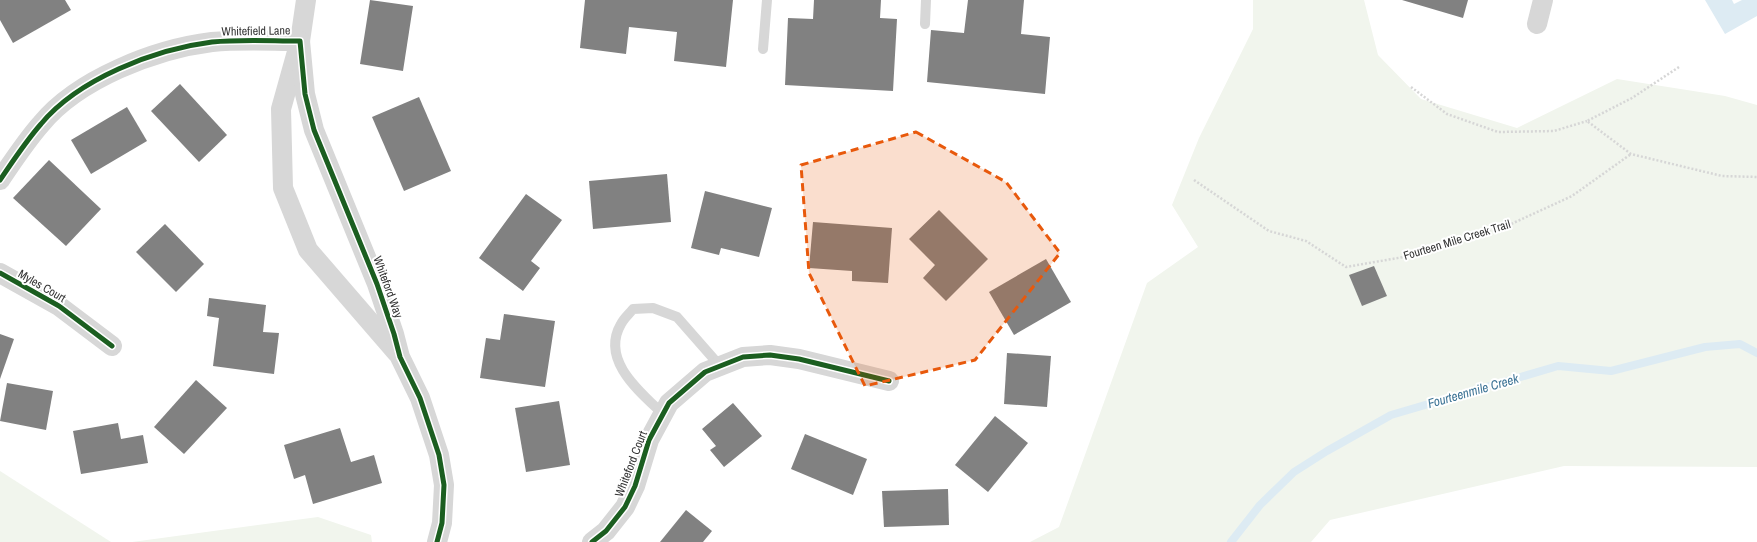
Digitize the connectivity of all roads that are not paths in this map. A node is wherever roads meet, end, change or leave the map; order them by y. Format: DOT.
graph roads {
  1 [pos="306,0"];
  2 [pos="767,0"];
  3 [pos="926,0"];
  4 [pos="1543,0"];
  5 [pos="924,24"];
  6 [pos="1537,24"];
  7 [pos="300,41"];
  8 [pos="763,49"];
  9 [pos="0,180"];
  10 [pos="0,273"];
  11 [pos="112,346"];
  12 [pos="400,357"];
  13 [pos="720,366"];
  14 [pos="889,381"];
  15 [pos="663,414"];
  16 [pos="437,542"];
  17 [pos="592,542"];
  1 -- 7 [label="street, Whiteford Way"];
  2 -- 8 [label="lane"];
  3 -- 5 [label="lane"];
  4 -- 6 [label="street"];
  7 -- 9 [label="street, Whitefield Lane"];
  7 -- 12 [label="street, Whiteford Way"];
  7 -- 12 [label="street, Whiteford Way"];
  10 -- 11 [label="street, Myles Court"];
  12 -- 16 [label="street, Whiteford Way"];
  13 -- 14 [label="street, Whiteford Court"];
  13 -- 15 [label="street, Whiteford Court"];
  13 -- 15 [label="lane"];
  15 -- 17 [label="street, Whiteford Court"];
}
